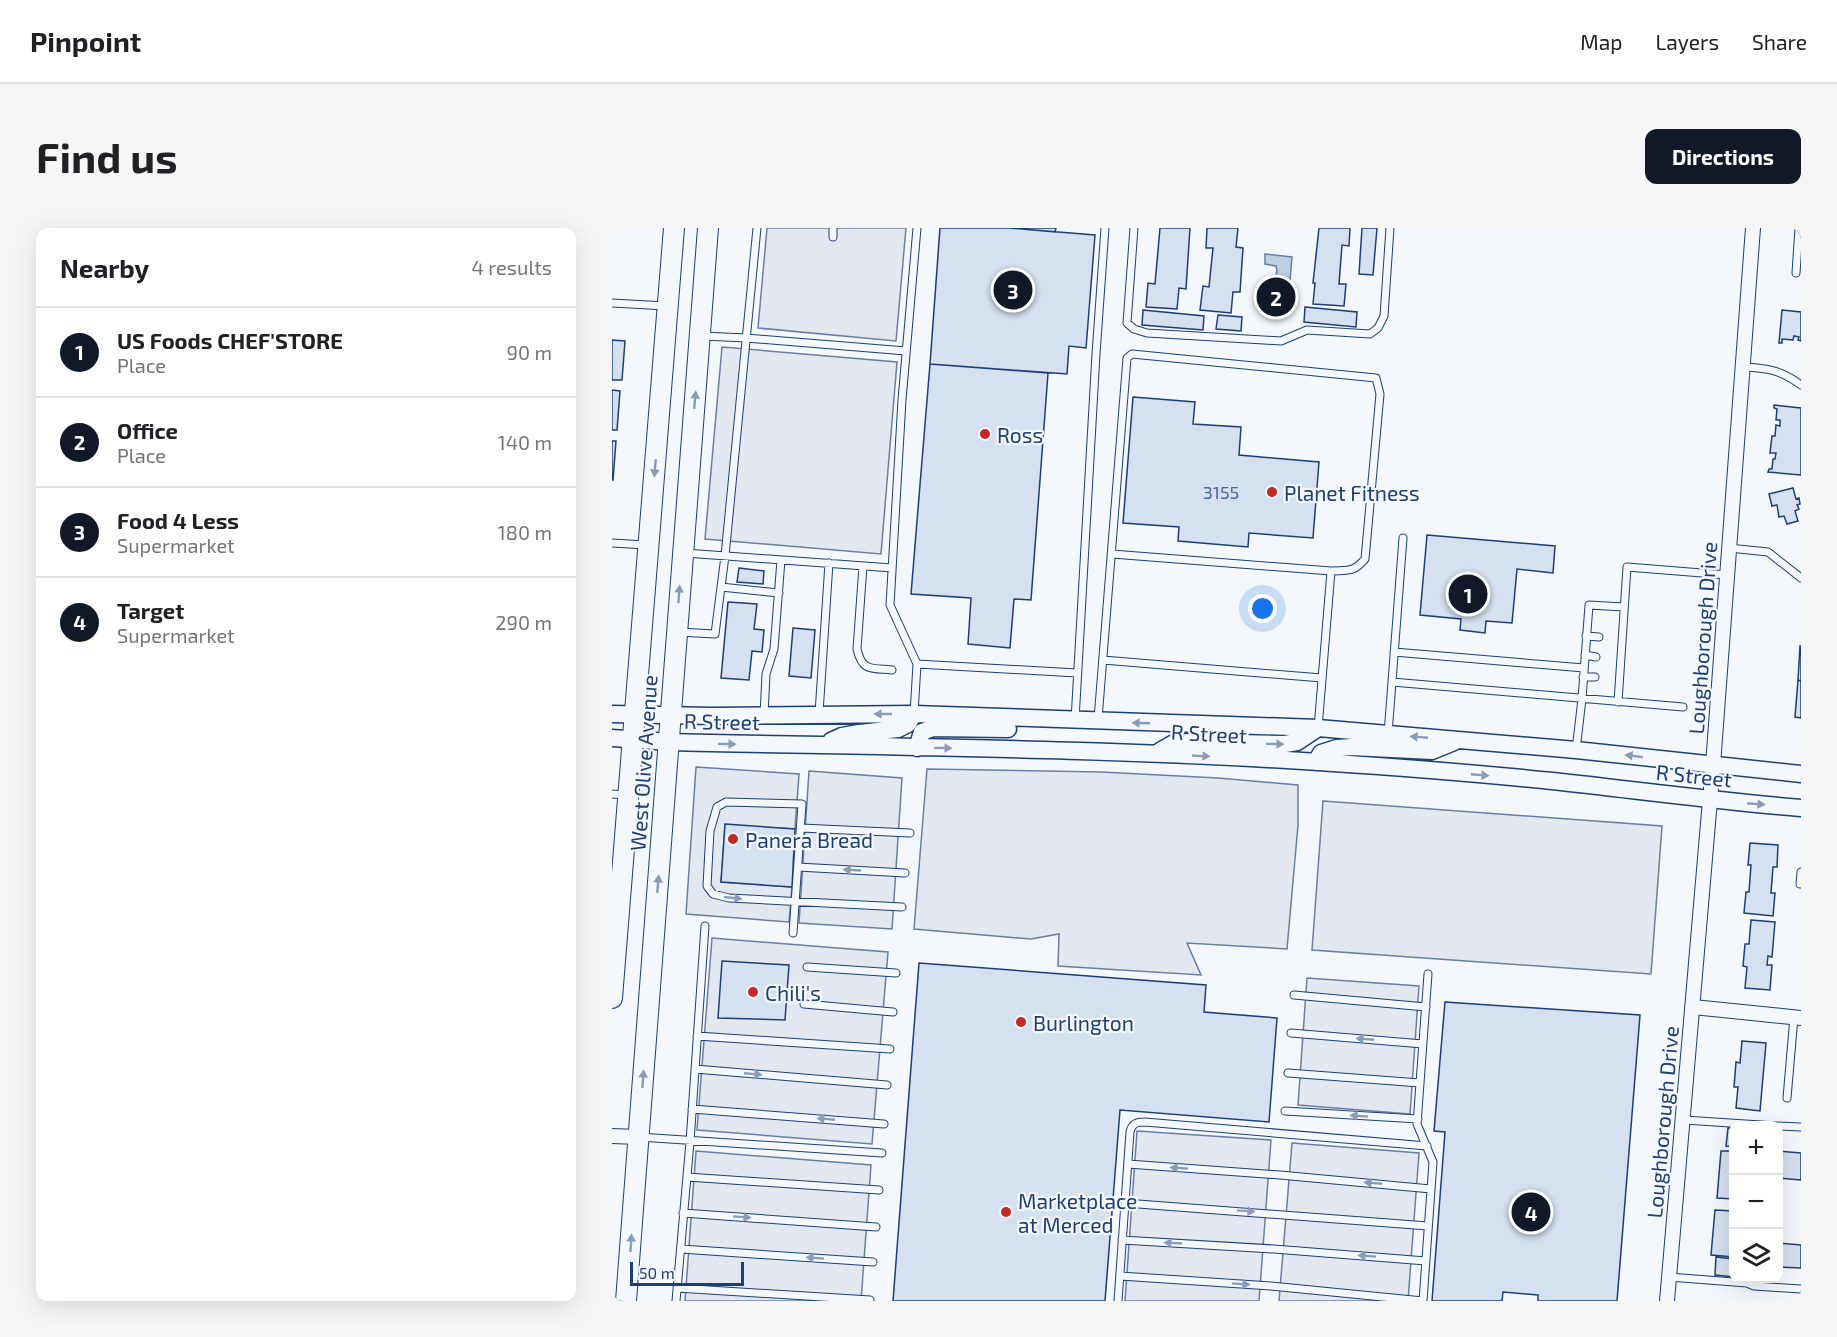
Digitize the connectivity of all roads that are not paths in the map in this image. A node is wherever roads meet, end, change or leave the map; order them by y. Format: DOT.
graph roads {
  1 [pos="674,228"];
  2 [pos="708,228"];
  3 [pos="757,228"];
  4 [pos="833,228"];
  5 [pos="917,228"];
  6 [pos="1105,228"];
  7 [pos="1134,228"];
  8 [pos="1390,228"];
  9 [pos="1753,228"];
  10 [pos="1799,228"];
  11 [pos="833,237"];
  12 [pos="1796,273"];
  13 [pos="612,303"];
  14 [pos="668,306"];
  15 [pos="700,336"];
  16 [pos="746,338"];
  17 [pos="906,351"];
  18 [pos="1743,367"];
  19 [pos="1801,385"];
  20 [pos="1402,538"];
  21 [pos="612,543"];
  22 [pos="648,546"];
  23 [pos="1729,548"];
  24 [pos="682,553"];
  25 [pos="1112,554"];
  26 [pos="725,556"];
  27 [pos="781,560"];
  28 [pos="829,563"];
  29 [pos="863,566"];
  30 [pos="892,568"];
  31 [pos="1331,570"];
  32 [pos="1727,575"];
  33 [pos="1801,578"];
  34 [pos="721,586"];
  35 [pos="779,593"];
  36 [pos="1624,607"];
  37 [pos="676,632"];
  38 [pos="1586,636"];
  39 [pos="1599,637"];
  40 [pos="1394,652"];
  41 [pos="1585,655"];
  42 [pos="1596,657"];
  43 [pos="1103,660"];
  44 [pos="917,664"];
  45 [pos="1584,668"];
  46 [pos="892,670"];
  47 [pos="1077,674"];
  48 [pos="1583,676"];
  49 [pos="1595,677"];
  50 [pos="1322,678"];
  51 [pos="1392,682"];
  52 [pos="1582,699"];
  53 [pos="1618,702"];
  54 [pos="1683,707"];
  55 [pos="612,714"];
  56 [pos="634,714"];
  57 [pos="914,714"];
  58 [pos="670,715"];
  59 [pos="819,715"];
  60 [pos="764,716"];
  61 [pos="1054,720"];
  62 [pos="1075,721"];
  63 [pos="1098,722"];
  64 [pos="1318,728"];
  65 [pos="612,738"];
  66 [pos="633,739"];
  67 [pos="669,742"];
  68 [pos="1388,742"];
  69 [pos="826,745"];
  70 [pos="917,748"];
  71 [pos="1576,750"];
  72 [pos="1156,753"];
  73 [pos="1316,762"];
  74 [pos="1713,765"];
  75 [pos="1801,774"];
  76 [pos="620,795"];
  77 [pos="1710,800"];
  78 [pos="1801,808"];
  79 [pos="801,828"];
  80 [pos="910,833"];
  81 [pos="798,867"];
  82 [pos="617,868"];
  83 [pos="1801,872"];
  84 [pos="906,873"];
  85 [pos="1800,884"];
  86 [pos="795,902"];
  87 [pos="902,907"];
  88 [pos="705,926"];
  89 [pos="793,933"];
  90 [pos="807,967"];
  91 [pos="896,974"];
  92 [pos="1428,974"];
  93 [pos="1294,995"];
  94 [pos="612,998"];
  95 [pos="804,1004"];
  96 [pos="1426,1007"];
  97 [pos="1693,1007"];
  98 [pos="893,1012"];
  99 [pos="1797,1017"];
  100 [pos="1291,1033"];
  101 [pos="697,1036"];
  102 [pos="1423,1044"];
  103 [pos="890,1049"];
  104 [pos="695,1069"];
  105 [pos="1288,1073"];
  106 [pos="1420,1083"];
  107 [pos="887,1084"];
  108 [pos="1787,1098"];
  109 [pos="692,1109"];
  110 [pos="1285,1111"];
  111 [pos="1418,1119"];
  112 [pos="1684,1120"];
  113 [pos="1729,1123"];
  114 [pos="884,1124"];
  115 [pos="1783,1126"];
  116 [pos="1801,1127"];
  117 [pos="612,1136"];
  118 [pos="638,1137"];
  119 [pos="690,1142"];
  120 [pos="1427,1146"];
  121 [pos="882,1154"];
  122 [pos="1128,1164"];
  123 [pos="687,1177"];
  124 [pos="1431,1189"];
  125 [pos="879,1190"];
  126 [pos="1125,1203"];
  127 [pos="683,1213"];
  128 [pos="1428,1226"];
  129 [pos="876,1227"];
  130 [pos="1122,1240"];
  131 [pos="681,1249"];
  132 [pos="1425,1261"];
  133 [pos="873,1262"];
  134 [pos="1120,1276"];
  135 [pos="1669,1277"];
  136 [pos="677,1288"];
  137 [pos="1801,1289"];
  138 [pos="870,1300"];
  139 [pos="626,1301"];
  140 [pos="676,1301"];
  141 [pos="1118,1301"];
  142 [pos="1423,1301"];
  143 [pos="1667,1301"];
  1 -- 14 [label="main road, West Olive Avenue"];
  2 -- 15 [label="main road, West Olive Avenue"];
  3 -- 16 [label="lane"];
  4 -- 11 [label="lane"];
  5 -- 17 [label="lane"];
  6 -- 47 [label="lane"];
  7 -- 8 [label="lane"];
  9 -- 18 [label="street, Loughborough Drive"];
  10 -- 12 [label="lane"];
  13 -- 14 [label="lane"];
  14 -- 22 [label="main road, West Olive Avenue, one-way"];
  15 -- 16 [label="lane"];
  24 -- 15 [label="main road, West Olive Avenue, one-way"];
  16 -- 17 [label="lane"];
  16 -- 26 [label="lane"];
  17 -- 30 [label="lane"];
  18 -- 19 [label="lane"];
  18 -- 23 [label="street, Loughborough Drive"];
  20 -- 40 [label="lane"];
  21 -- 22 [label="lane"];
  22 -- 56 [label="main road, West Olive Avenue"];
  23 -- 32 [label="street, Loughborough Drive"];
  23 -- 33 [label="lane"];
  24 -- 26 [label="lane"];
  37 -- 24 [label="main road, West Olive Avenue, one-way"];
  25 -- 31 [label="lane"];
  25 -- 31 [label="lane"];
  25 -- 43 [label="lane"];
  26 -- 27 [label="lane"];
  26 -- 34 [label="lane"];
  27 -- 28 [label="lane"];
  27 -- 35 [label="lane"];
  28 -- 29 [label="lane"];
  28 -- 59 [label="lane"];
  29 -- 30 [label="lane"];
  29 -- 46 [label="lane"];
  30 -- 44 [label="lane"];
  31 -- 50 [label="lane"];
  32 -- 36 [label="lane"];
  32 -- 74 [label="street, Loughborough Drive"];
  34 -- 35 [label="lane"];
  34 -- 37 [label="lane"];
  35 -- 60 [label="lane"];
  36 -- 38 [label="lane"];
  36 -- 53 [label="lane"];
  37 -- 58 [label="main road, West Olive Avenue"];
  38 -- 39 [label="lane"];
  38 -- 41 [label="lane"];
  40 -- 45 [label="lane"];
  40 -- 51 [label="lane"];
  41 -- 42 [label="lane"];
  41 -- 45 [label="lane"];
  43 -- 50 [label="lane"];
  43 -- 63 [label="lane"];
  44 -- 47 [label="lane"];
  44 -- 57 [label="lane"];
  45 -- 48 [label="lane"];
  47 -- 62 [label="lane"];
  48 -- 49 [label="lane"];
  48 -- 52 [label="lane"];
  50 -- 64 [label="lane"];
  51 -- 52 [label="lane"];
  51 -- 68 [label="lane"];
  52 -- 53 [label="lane"];
  52 -- 71 [label="lane"];
  53 -- 54 [label="lane"];
  55 -- 56 [label="street, R Street"];
  56 -- 58 [label="street, R Street"];
  56 -- 66 [label="main road, West Olive Avenue"];
  57 -- 59 [label="street, R Street, one-way"];
  57 -- 61 [label="street, R Street"];
  57 -- 69 [label="street"];
  58 -- 60 [label="street, R Street"];
  58 -- 67 [label="main road, West Olive Avenue"];
  59 -- 60 [label="street, R Street"];
  61 -- 62 [label="street, R Street"];
  61 -- 70 [label="street"];
  62 -- 63 [label="street, R Street"];
  64 -- 63 [label="street, R Street, one-way"];
  64 -- 68 [label="street, R Street"];
  72 -- 64 [label="street, one-way"];
  65 -- 66 [label="street, R Street"];
  66 -- 67 [label="street, R Street"];
  66 -- 76 [label="main road, West Olive Avenue"];
  67 -- 69 [label="street, R Street, one-way"];
  118 -- 67 [label="main road, West Olive Avenue, one-way"];
  71 -- 68 [label="street, R Street, one-way"];
  68 -- 73 [label="street"];
  69 -- 70 [label="street, R Street"];
  70 -- 72 [label="street, R Street, one-way"];
  74 -- 71 [label="street, R Street, one-way"];
  72 -- 73 [label="street, R Street, one-way"];
  73 -- 77 [label="street, R Street, one-way"];
  74 -- 75 [label="street, R Street"];
  74 -- 77 [label="street, Loughborough Drive"];
  76 -- 82 [label="main road, West Olive Avenue"];
  77 -- 78 [label="street, R Street, one-way"];
  77 -- 97 [label="street, Loughborough Drive"];
  79 -- 80 [label="lane"];
  79 -- 81 [label="lane"];
  79 -- 86 [label="lane, one-way"];
  84 -- 81 [label="lane, one-way"];
  81 -- 86 [label="lane"];
  82 -- 94 [label="main road, West Olive Avenue"];
  83 -- 85 [label="lane"];
  86 -- 87 [label="lane"];
  86 -- 89 [label="lane"];
  88 -- 101 [label="lane"];
  90 -- 91 [label="lane"];
  92 -- 96 [label="lane"];
  93 -- 96 [label="lane"];
  95 -- 98 [label="lane"];
  96 -- 102 [label="lane"];
  97 -- 99 [label="street"];
  97 -- 112 [label="street, Loughborough Drive"];
  99 -- 108 [label="lane"];
  102 -- 100 [label="lane, one-way"];
  101 -- 103 [label="lane"];
  101 -- 104 [label="lane"];
  102 -- 106 [label="lane"];
  104 -- 107 [label="lane, one-way"];
  104 -- 109 [label="lane"];
  105 -- 106 [label="lane"];
  106 -- 111 [label="lane"];
  114 -- 109 [label="lane, one-way"];
  109 -- 119 [label="lane"];
  111 -- 110 [label="lane, one-way"];
  111 -- 120 [label="lane"];
  112 -- 113 [label="lane"];
  112 -- 135 [label="street, Loughborough Drive"];
  115 -- 116 [label="lane"];
  117 -- 118 [label="street"];
  118 -- 119 [label="lane"];
  139 -- 118 [label="main road, West Olive Avenue, one-way"];
  119 -- 121 [label="lane"];
  119 -- 123 [label="lane"];
  120 -- 122 [label="lane"];
  120 -- 124 [label="lane"];
  124 -- 122 [label="lane, one-way"];
  122 -- 126 [label="lane"];
  123 -- 125 [label="lane"];
  123 -- 127 [label="lane"];
  124 -- 128 [label="lane"];
  126 -- 128 [label="lane, one-way"];
  126 -- 130 [label="lane"];
  127 -- 129 [label="lane, one-way"];
  127 -- 131 [label="lane"];
  128 -- 132 [label="lane"];
  132 -- 130 [label="lane, one-way"];
  130 -- 134 [label="lane"];
  133 -- 131 [label="lane, one-way"];
  131 -- 136 [label="lane"];
  132 -- 142 [label="lane"];
  134 -- 141 [label="lane"];
  134 -- 142 [label="lane, one-way"];
  135 -- 137 [label="lane"];
  135 -- 143 [label="street, Loughborough Drive"];
  136 -- 138 [label="lane"];
  136 -- 140 [label="lane"];
}
